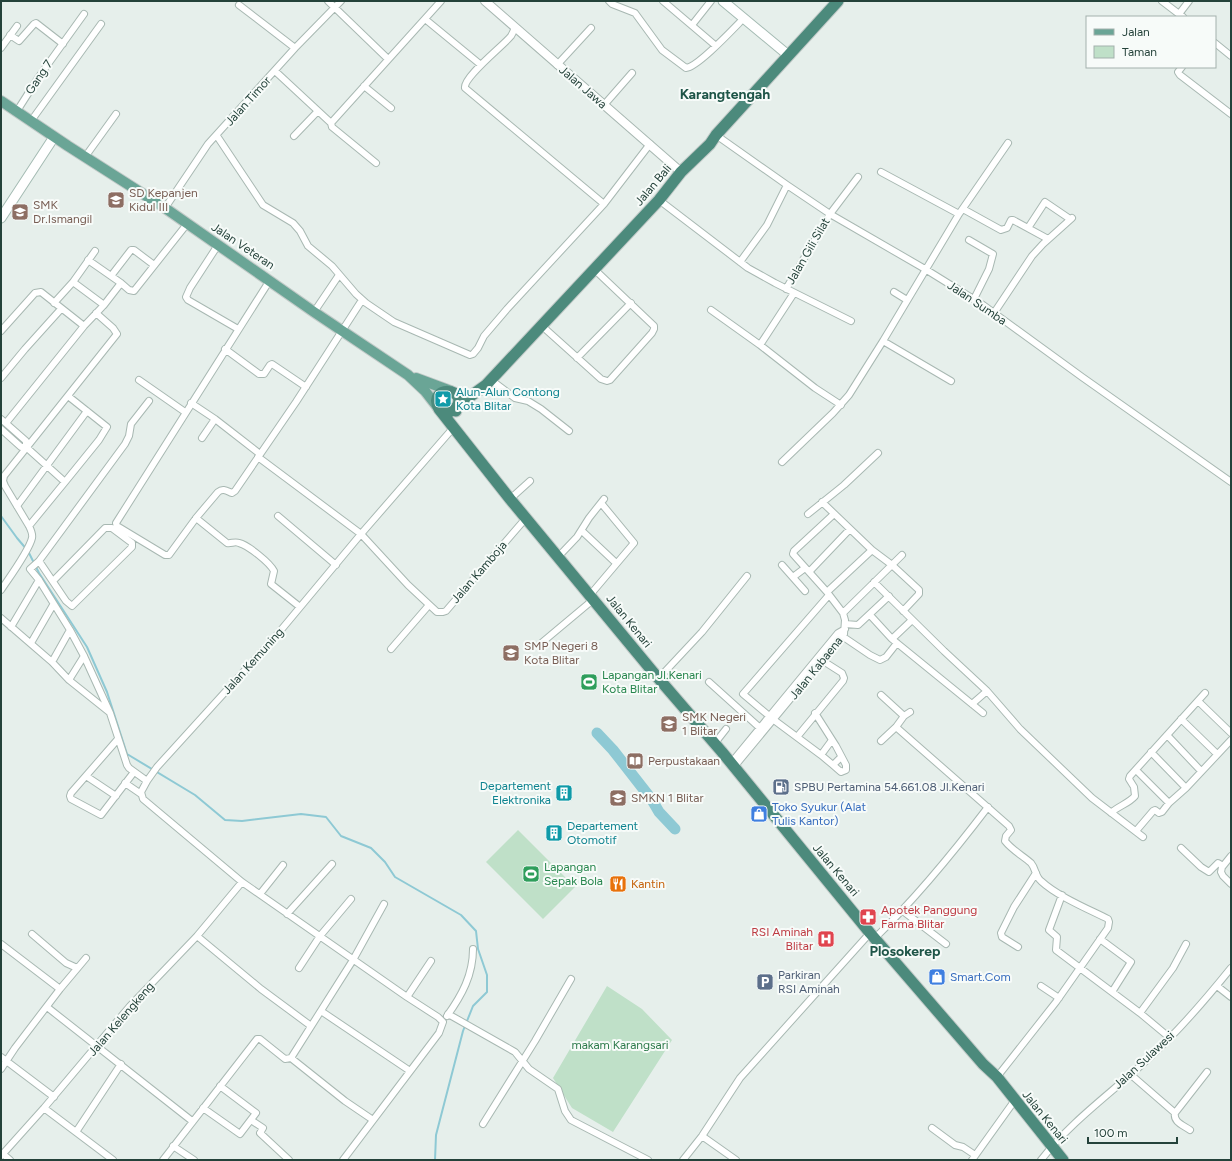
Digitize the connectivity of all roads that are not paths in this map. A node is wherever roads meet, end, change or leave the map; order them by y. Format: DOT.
graph roads {
  1 [pos="328,1"];
  2 [pos="341,1"];
  3 [pos="441,1"];
  4 [pos="485,1"];
  5 [pos="608,1"];
  6 [pos="663,1"];
  7 [pos="711,1"];
  8 [pos="723,1"];
  9 [pos="838,1"];
  10 [pos="1162,1"];
  11 [pos="1189,1"];
  12 [pos="239,5"];
  13 [pos="334,7"];
  14 [pos="84,14"];
  15 [pos="1181,15"];
  16 [pos="744,18"];
  17 [pos="425,19"];
  18 [pos="101,24"];
  19 [pos="692,25"];
  20 [pos="17,26"];
  21 [pos="515,27"];
  22 [pos="591,28"];
  23 [pos="10,35"];
  24 [pos="63,44"];
  25 [pos="1216,44"];
  26 [pos="716,46"];
  27 [pos="1,48"];
  28 [pos="295,48"];
  29 [pos="788,55"];
  30 [pos="1231,56"];
  31 [pos="388,59"];
  32 [pos="481,65"];
  33 [pos="557,65"];
  34 [pos="1181,68"];
  35 [pos="275,71"];
  36 [pos="632,73"];
  37 [pos="364,86"];
  38 [pos="1,101"];
  39 [pos="604,105"];
  40 [pos="391,108"];
  41 [pos="17,111"];
  42 [pos="317,112"];
  43 [pos="116,114"];
  44 [pos="1231,114"];
  45 [pos="31,121"];
  46 [pos="331,123"];
  47 [pos="294,136"];
  48 [pos="54,137"];
  49 [pos="216,137"];
  50 [pos="713,140"];
  51 [pos="1008,143"];
  52 [pos="650,144"];
  53 [pos="85,157"];
  54 [pos="376,164"];
  55 [pos="681,172"];
  56 [pos="881,172"];
  57 [pos="858,177"];
  58 [pos="787,185"];
  59 [pos="659,200"];
  60 [pos="604,204"];
  61 [pos="165,208"];
  62 [pos="961,212"];
  63 [pos="830,214"];
  64 [pos="1,217"];
  65 [pos="187,224"];
  66 [pos="1028,228"];
  67 [pos="1048,239"];
  68 [pos="969,240"];
  69 [pos="218,245"];
  70 [pos="95,251"];
  71 [pos="88,260"];
  72 [pos="740,262"];
  73 [pos="154,265"];
  74 [pos="594,269"];
  75 [pos="925,269"];
  76 [pos="111,276"];
  77 [pos="338,277"];
  78 [pos="270,280"];
  79 [pos="72,282"];
  80 [pos="121,283"];
  81 [pos="786,289"];
  82 [pos="894,292"];
  83 [pos="794,293"];
  84 [pos="974,299"];
  85 [pos="907,300"];
  86 [pos="360,302"];
  87 [pos="54,303"];
  88 [pos="631,303"];
  89 [pos="104,305"];
  90 [pos="61,309"];
  91 [pos="712,310"];
  92 [pos="314,312"];
  93 [pos="96,313"];
  94 [pos="994,313"];
  95 [pos="851,321"];
  96 [pos="84,326"];
  97 [pos="542,326"];
  98 [pos="238,329"];
  99 [pos="1,330"];
  100 [pos="342,330"];
  101 [pos="883,341"];
  102 [pos="760,345"];
  103 [pos="225,349"];
  104 [pos="578,358"];
  105 [pos="408,375"];
  106 [pos="1,378"];
  107 [pos="139,380"];
  108 [pos="951,381"];
  109 [pos="488,383"];
  110 [pos="306,387"];
  111 [pos="452,391"];
  112 [pos="68,396"];
  113 [pos="149,400"];
  114 [pos="191,403"];
  115 [pos="841,405"];
  116 [pos="457,406"];
  117 [pos="439,409"];
  118 [pos="87,411"];
  119 [pos="185,412"];
  120 [pos="215,419"];
  121 [pos="3,421"];
  122 [pos="454,427"];
  123 [pos="1,429"];
  124 [pos="569,431"];
  125 [pos="202,438"];
  126 [pos="26,447"];
  127 [pos="878,453"];
  128 [pos="259,455"];
  129 [pos="782,462"];
  130 [pos="46,465"];
  131 [pos="530,481"];
  132 [pos="65,482"];
  133 [pos="1231,482"];
  134 [pos="510,499"];
  135 [pos="822,502"];
  136 [pos="17,506"];
  137 [pos="808,514"];
  138 [pos="834,514"];
  139 [pos="278,516"];
  140 [pos="196,518"];
  141 [pos="526,518"];
  142 [pos="29,526"];
  143 [pos="850,529"];
  144 [pos="582,531"];
  145 [pos="361,534"];
  146 [pos="872,550"];
  147 [pos="902,555"];
  148 [pos="558,557"];
  149 [pos="20,560"];
  150 [pos="616,563"];
  151 [pos="892,564"];
  152 [pos="35,565"];
  153 [pos="336,565"];
  154 [pos="782,565"];
  155 [pos="807,570"];
  156 [pos="747,576"];
  157 [pos="793,577"];
  158 [pos="39,580"];
  159 [pos="53,581"];
  160 [pos="874,582"];
  161 [pos="1,590"];
  162 [pos="805,591"];
  163 [pos="828,593"];
  164 [pos="889,596"];
  165 [pos="592,597"];
  166 [pos="54,605"];
  167 [pos="429,605"];
  168 [pos="300,607"];
  169 [pos="903,611"];
  170 [pos="843,613"];
  171 [pos="870,615"];
  172 [pos="1,618"];
  173 [pos="912,620"];
  174 [pos="11,627"];
  175 [pos="845,627"];
  176 [pos="70,630"];
  177 [pos="840,635"];
  178 [pos="894,641"];
  179 [pos="31,643"];
  180 [pos="539,644"];
  181 [pos="391,648"];
  182 [pos="84,656"];
  183 [pos="820,659"];
  184 [pos="52,662"];
  185 [pos="659,678"];
  186 [pos="69,680"];
  187 [pos="709,682"];
  188 [pos="987,691"];
  189 [pos="1205,693"];
  190 [pos="881,695"];
  191 [pos="1198,701"];
  192 [pos="972,704"];
  193 [pos="815,713"];
  194 [pos="983,713"];
  195 [pos="110,714"];
  196 [pos="772,719"];
  197 [pos="1181,719"];
  198 [pos="896,727"];
  199 [pos="760,728"];
  200 [pos="726,729"];
  201 [pos="1231,733"];
  202 [pos="1167,735"];
  203 [pos="797,737"];
  204 [pos="118,739"];
  205 [pos="832,740"];
  206 [pos="1231,740"];
  207 [pos="881,742"];
  208 [pos="715,743"];
  209 [pos="1151,752"];
  210 [pos="820,754"];
  211 [pos="1217,754"];
  212 [pos="841,757"];
  213 [pos="732,765"];
  214 [pos="833,765"];
  215 [pos="1136,770"];
  216 [pos="1201,771"];
  217 [pos="134,772"];
  218 [pos="86,776"];
  219 [pos="147,781"];
  220 [pos="125,783"];
  221 [pos="1186,788"];
  222 [pos="141,794"];
  223 [pos="116,796"];
  224 [pos="1169,803"];
  225 [pos="988,807"];
  226 [pos="1111,814"];
  227 [pos="1136,831"];
  228 [pos="1142,837"];
  229 [pos="1181,848"];
  230 [pos="1231,856"];
  231 [pos="332,864"];
  232 [pos="283,865"];
  233 [pos="1222,866"];
  234 [pos="1036,873"];
  235 [pos="242,882"];
  236 [pos="1231,884"];
  237 [pos="260,894"];
  238 [pos="1062,895"];
  239 [pos="351,899"];
  240 [pos="384,904"];
  241 [pos="903,911"];
  242 [pos="287,914"];
  243 [pos="32,934"];
  244 [pos="873,935"];
  245 [pos="197,936"];
  246 [pos="320,936"];
  247 [pos="1100,940"];
  248 [pos="1,944"];
  249 [pos="946,944"];
  250 [pos="1186,944"];
  251 [pos="1018,948"];
  252 [pos="473,949"];
  253 [pos="86,958"];
  254 [pos="353,960"];
  255 [pos="431,961"];
  256 [pos="77,968"];
  257 [pos="299,968"];
  258 [pos="1079,968"];
  259 [pos="1231,968"];
  260 [pos="571,979"];
  261 [pos="1041,986"];
  262 [pos="1217,986"];
  263 [pos="60,989"];
  264 [pos="1112,992"];
  265 [pos="407,997"];
  266 [pos="1231,997"];
  267 [pos="1059,998"];
  268 [pos="47,1007"];
  269 [pos="321,1011"];
  270 [pos="1140,1013"];
  271 [pos="448,1014"];
  272 [pos="443,1022"];
  273 [pos="311,1026"];
  274 [pos="1170,1038"];
  275 [pos="97,1046"];
  276 [pos="291,1058"];
  277 [pos="3,1059"];
  278 [pos="522,1060"];
  279 [pos="120,1064"];
  280 [pos="1,1068"];
  281 [pos="410,1071"];
  282 [pos="1207,1072"];
  283 [pos="1130,1074"];
  284 [pos="997,1077"];
  285 [pos="220,1086"];
  286 [pos="54,1097"];
  287 [pos="1015,1100"];
  288 [pos="44,1108"];
  289 [pos="203,1108"];
  290 [pos="1175,1113"];
  291 [pos="251,1120"];
  292 [pos="373,1120"];
  293 [pos="192,1121"];
  294 [pos="483,1124"];
  295 [pos="932,1128"];
  296 [pos="1190,1130"];
  297 [pos="76,1132"];
  298 [pos="702,1136"];
  299 [pos="173,1146"];
  300 [pos="1051,1147"];
  301 [pos="2,1155"];
  302 [pos="973,1158"];
  303 [pos="10,1160"];
  304 [pos="113,1160"];
  305 [pos="163,1160"];
  306 [pos="194,1160"];
  307 [pos="289,1160"];
  308 [pos="343,1160"];
  309 [pos="648,1160"];
  310 [pos="683,1160"];
  311 [pos="736,1160"];
  312 [pos="1041,1160"];
  313 [pos="1063,1160"];
  1 -- 13 [label="street"];
  2 -- 13 [label="street, Jalan Timor"];
  3 -- 17 [label="street"];
  4 -- 21 [label="street, Jalan Jawa"];
  5 -- 26 [label="street"];
  6 -- 19 [label="street"];
  7 -- 19 [label="street"];
  8 -- 16 [label="main road"];
  9 -- 29 [label="highway, Jalan Bali"];
  10 -- 15 [label="street"];
  11 -- 15 [label="street"];
  12 -- 28 [label="street"];
  13 -- 28 [label="street, Jalan Timor"];
  13 -- 31 [label="street"];
  14 -- 24 [label="street, Gang 7"];
  16 -- 26 [label="street"];
  16 -- 29 [label="main road"];
  17 -- 31 [label="street"];
  17 -- 32 [label="street"];
  18 -- 45 [label="street"];
  19 -- 26 [label="street"];
  20 -- 23 [label="street"];
  21 -- 32 [label="street"];
  21 -- 33 [label="street, Jalan Jawa"];
  22 -- 33 [label="street"];
  23 -- 24 [label="street"];
  23 -- 27 [label="street"];
  24 -- 41 [label="street, Gang 7"];
  25 -- 30 [label="street"];
  28 -- 35 [label="street, Jalan Timor"];
  29 -- 50 [label="highway, Jalan Bali"];
  31 -- 37 [label="street"];
  32 -- 60 [label="street"];
  33 -- 39 [label="street, Jalan Jawa"];
  34 -- 44 [label="street"];
  35 -- 42 [label="street"];
  35 -- 49 [label="street, Jalan Timor"];
  36 -- 39 [label="street"];
  37 -- 40 [label="street"];
  37 -- 46 [label="street"];
  38 -- 41 [label="main road, Jalan Veteran"];
  39 -- 52 [label="street, Jalan Jawa"];
  41 -- 45 [label="main road, Jalan Veteran"];
  42 -- 46 [label="street"];
  42 -- 47 [label="street"];
  43 -- 53 [label="street"];
  45 -- 48 [label="main road, Jalan Veteran"];
  46 -- 54 [label="street"];
  48 -- 53 [label="main road, Jalan Veteran"];
  48 -- 64 [label="main road"];
  49 -- 61 [label="street, Jalan Timor"];
  49 -- 77 [label="street"];
  50 -- 55 [label="highway, Jalan Bali"];
  50 -- 58 [label="street, Jalan Sumba"];
  51 -- 62 [label="street"];
  52 -- 55 [label="street, Jalan Jawa"];
  52 -- 60 [label="street"];
  53 -- 61 [label="main road, Jalan Veteran"];
  55 -- 59 [label="highway, Jalan Bali"];
  56 -- 62 [label="street"];
  57 -- 63 [label="street, Jalan Gili Silat"];
  58 -- 63 [label="street, Jalan Sumba"];
  58 -- 72 [label="street"];
  59 -- 72 [label="street"];
  59 -- 74 [label="highway, Jalan Bali"];
  60 -- 86 [label="street"];
  61 -- 65 [label="main road, Jalan Veteran"];
  62 -- 66 [label="street"];
  62 -- 75 [label="street"];
  63 -- 75 [label="street, Jalan Sumba"];
  63 -- 81 [label="street, Jalan Gili Silat"];
  65 -- 69 [label="main road, Jalan Veteran"];
  65 -- 73 [label="street"];
  66 -- 67 [label="street"];
  66 -- 67 [label="street"];
  67 -- 94 [label="street"];
  68 -- 84 [label="street"];
  69 -- 78 [label="main road, Jalan Veteran"];
  69 -- 98 [label="street"];
  70 -- 71 [label="street"];
  71 -- 76 [label="street"];
  71 -- 79 [label="street"];
  72 -- 81 [label="street"];
  73 -- 76 [label="street"];
  73 -- 80 [label="street"];
  74 -- 88 [label="street"];
  74 -- 97 [label="highway, Jalan Bali"];
  75 -- 84 [label="street, Jalan Sumba"];
  75 -- 85 [label="street"];
  76 -- 80 [label="street"];
  77 -- 86 [label="street"];
  77 -- 92 [label="street"];
  78 -- 92 [label="main road, Jalan Veteran"];
  78 -- 98 [label="street"];
  79 -- 87 [label="street"];
  79 -- 89 [label="street"];
  80 -- 89 [label="street"];
  81 -- 83 [label="street"];
  82 -- 85 [label="street"];
  83 -- 95 [label="street"];
  83 -- 102 [label="street"];
  84 -- 94 [label="street, Jalan Sumba"];
  85 -- 101 [label="street"];
  86 -- 100 [label="street"];
  87 -- 90 [label="street"];
  87 -- 99 [label="street"];
  88 -- 104 [label="street"];
  88 -- 104 [label="street"];
  89 -- 93 [label="street"];
  90 -- 96 [label="street"];
  90 -- 106 [label="street"];
  91 -- 102 [label="street"];
  92 -- 100 [label="main road, Jalan Veteran"];
  93 -- 96 [label="street"];
  93 -- 112 [label="street"];
  94 -- 133 [label="street, Jalan Sumba"];
  96 -- 121 [label="street"];
  97 -- 104 [label="street"];
  97 -- 109 [label="highway, Jalan Bali"];
  98 -- 103 [label="street"];
  100 -- 105 [label="main road, Jalan Veteran"];
  100 -- 110 [label="street"];
  101 -- 108 [label="street"];
  101 -- 115 [label="street"];
  102 -- 115 [label="street"];
  103 -- 110 [label="street"];
  103 -- 114 [label="street"];
  105 -- 111 [label="main road, Jalan Veteran"];
  105 -- 117 [label="main road, Jalan Veteran"];
  107 -- 119 [label="street"];
  109 -- 111 [label="highway"];
  109 -- 116 [label="highway, Jalan Bali"];
  109 -- 124 [label="street"];
  110 -- 128 [label="street"];
  111 -- 116 [label="highway"];
  111 -- 117 [label="highway"];
  112 -- 118 [label="street"];
  112 -- 126 [label="street"];
  113 -- 152 [label="street"];
  114 -- 119 [label="street"];
  114 -- 120 [label="street, Jalan Kamboja"];
  115 -- 129 [label="street"];
  116 -- 117 [label="highway"];
  116 -- 122 [label="highway"];
  117 -- 122 [label="highway, Jalan Kenari"];
  118 -- 130 [label="street"];
  118 -- 132 [label="street"];
  119 -- 140 [label="street"];
  120 -- 125 [label="street"];
  120 -- 128 [label="street, Jalan Kamboja"];
  121 -- 126 [label="street"];
  122 -- 134 [label="highway, Jalan Kenari"];
  122 -- 145 [label="street, Jalan Kemuning"];
  123 -- 126 [label="street"];
  126 -- 130 [label="street"];
  126 -- 136 [label="street"];
  127 -- 135 [label="street"];
  128 -- 140 [label="street"];
  128 -- 145 [label="street, Jalan Kamboja"];
  130 -- 132 [label="street"];
  130 -- 136 [label="street"];
  131 -- 134 [label="street"];
  132 -- 142 [label="street"];
  134 -- 141 [label="highway, Jalan Kenari"];
  135 -- 137 [label="street"];
  135 -- 138 [label="street"];
  136 -- 142 [label="street"];
  138 -- 143 [label="street"];
  138 -- 155 [label="street"];
  139 -- 153 [label="street"];
  140 -- 168 [label="street"];
  141 -- 148 [label="highway, Jalan Kenari"];
  141 -- 167 [label="street, Jalan Kamboja"];
  142 -- 149 [label="street"];
  143 -- 146 [label="street"];
  143 -- 155 [label="street"];
  144 -- 148 [label="street"];
  144 -- 150 [label="street"];
  144 -- 150 [label="street"];
  145 -- 153 [label="street, Jalan Kemuning"];
  145 -- 167 [label="street, Jalan Kamboja"];
  146 -- 151 [label="street"];
  146 -- 163 [label="street"];
  147 -- 151 [label="street"];
  148 -- 165 [label="highway, Jalan Kenari"];
  149 -- 152 [label="street"];
  149 -- 161 [label="street"];
  150 -- 165 [label="street"];
  151 -- 160 [label="street"];
  151 -- 169 [label="street"];
  152 -- 158 [label="street"];
  152 -- 159 [label="street"];
  153 -- 168 [label="street, Jalan Kemuning"];
  154 -- 157 [label="street"];
  155 -- 157 [label="street"];
  155 -- 163 [label="street"];
  156 -- 185 [label="street"];
  157 -- 162 [label="street"];
  158 -- 166 [label="street"];
  158 -- 174 [label="street"];
  159 -- 159 [label="street"];
  160 -- 164 [label="street"];
  160 -- 170 [label="street"];
  163 -- 170 [label="street"];
  163 -- 196 [label="street"];
  164 -- 169 [label="street"];
  164 -- 171 [label="street, Jalan Kabaena"];
  165 -- 180 [label="street"];
  165 -- 185 [label="highway, Jalan Kenari"];
  166 -- 176 [label="street"];
  166 -- 179 [label="street"];
  167 -- 181 [label="street"];
  168 -- 219 [label="street, Jalan Kemuning"];
  169 -- 173 [label="street"];
  170 -- 175 [label="street"];
  171 -- 175 [label="street, Jalan Kabaena"];
  171 -- 178 [label="street"];
  172 -- 174 [label="street"];
  173 -- 178 [label="street"];
  173 -- 188 [label="street"];
  174 -- 179 [label="street"];
  175 -- 177 [label="street, Jalan Kabaena"];
  176 -- 182 [label="street"];
  176 -- 184 [label="street"];
  177 -- 178 [label="street"];
  177 -- 183 [label="street, Jalan Kabaena"];
  178 -- 192 [label="street"];
  179 -- 184 [label="street"];
  182 -- 186 [label="street"];
  182 -- 195 [label="street"];
  183 -- 193 [label="street"];
  183 -- 196 [label="street, Jalan Kabaena"];
  184 -- 186 [label="street"];
  185 -- 208 [label="highway, Jalan Kenari"];
  186 -- 195 [label="street"];
  187 -- 199 [label="street"];
  188 -- 192 [label="street"];
  188 -- 226 [label="street"];
  189 -- 191 [label="street"];
  190 -- 198 [label="street"];
  191 -- 197 [label="street"];
  191 -- 201 [label="street"];
  192 -- 194 [label="street"];
  193 -- 203 [label="street"];
  193 -- 205 [label="street"];
  195 -- 204 [label="street"];
  196 -- 199 [label="street, Jalan Kabaena"];
  196 -- 203 [label="street"];
  196 -- 213 [label="street, Jalan Kabaena"];
  197 -- 202 [label="street"];
  197 -- 211 [label="street"];
  198 -- 207 [label="street"];
  198 -- 225 [label="street"];
  199 -- 213 [label="street, Jalan Kabaena"];
  200 -- 208 [label="street"];
  202 -- 209 [label="street"];
  202 -- 216 [label="street"];
  203 -- 210 [label="street"];
  204 -- 217 [label="street"];
  204 -- 218 [label="street"];
  205 -- 210 [label="street"];
  205 -- 212 [label="street"];
  206 -- 211 [label="street"];
  208 -- 213 [label="highway, Jalan Kenari"];
  209 -- 215 [label="street"];
  209 -- 221 [label="street"];
  210 -- 214 [label="street"];
  211 -- 216 [label="street"];
  212 -- 214 [label="street"];
  212 -- 214 [label="street"];
  213 -- 244 [label="highway, Jalan Kenari"];
  215 -- 224 [label="street"];
  215 -- 226 [label="street"];
  216 -- 221 [label="street"];
  217 -- 219 [label="street"];
  217 -- 220 [label="street"];
  218 -- 223 [label="street"];
  218 -- 223 [label="street"];
  219 -- 222 [label="street, Jalan Kemuning"];
  220 -- 222 [label="street"];
  220 -- 223 [label="street"];
  221 -- 224 [label="street"];
  222 -- 235 [label="street"];
  224 -- 227 [label="street"];
  225 -- 234 [label="street"];
  225 -- 241 [label="street"];
  226 -- 227 [label="street"];
  227 -- 228 [label="street"];
  229 -- 233 [label="street"];
  230 -- 233 [label="street"];
  231 -- 242 [label="street"];
  232 -- 237 [label="street"];
  233 -- 236 [label="street"];
  234 -- 238 [label="street"];
  234 -- 251 [label="street"];
  235 -- 237 [label="street"];
  235 -- 245 [label="street, Jalan Kelengkeng"];
  237 -- 242 [label="street"];
  238 -- 247 [label="street"];
  238 -- 258 [label="street"];
  239 -- 246 [label="street"];
  240 -- 254 [label="street"];
  241 -- 244 [label="street"];
  241 -- 249 [label="street"];
  242 -- 246 [label="street"];
  243 -- 256 [label="street"];
  244 -- 284 [label="highway, Jalan Kenari"];
  244 -- 298 [label="street"];
  245 -- 273 [label="street"];
  245 -- 275 [label="street, Jalan Kelengkeng"];
  246 -- 254 [label="street"];
  246 -- 257 [label="street"];
  247 -- 258 [label="street"];
  247 -- 264 [label="street"];
  248 -- 263 [label="street"];
  250 -- 270 [label="street"];
  252 -- 271 [label="street"];
  253 -- 256 [label="street"];
  254 -- 265 [label="street"];
  254 -- 269 [label="street"];
  255 -- 265 [label="street"];
  256 -- 263 [label="street"];
  258 -- 264 [label="street"];
  258 -- 267 [label="street"];
  259 -- 262 [label="street, Jalan Sulawesi"];
  260 -- 278 [label="street"];
  261 -- 267 [label="street"];
  262 -- 266 [label="street"];
  262 -- 274 [label="street, Jalan Sulawesi"];
  263 -- 268 [label="street"];
  264 -- 270 [label="street"];
  265 -- 272 [label="street"];
  267 -- 284 [label="street"];
  268 -- 275 [label="street"];
  268 -- 277 [label="street"];
  269 -- 273 [label="street"];
  269 -- 281 [label="street"];
  270 -- 274 [label="street"];
  271 -- 272 [label="street"];
  271 -- 278 [label="street"];
  272 -- 281 [label="street"];
  273 -- 276 [label="street"];
  274 -- 283 [label="street, Jalan Sulawesi"];
  275 -- 279 [label="street"];
  275 -- 286 [label="street, Jalan Kelengkeng"];
  276 -- 285 [label="street"];
  276 -- 292 [label="street"];
  277 -- 280 [label="street"];
  277 -- 286 [label="street"];
  278 -- 294 [label="street"];
  278 -- 309 [label="street"];
  279 -- 293 [label="street"];
  279 -- 297 [label="street"];
  281 -- 292 [label="street"];
  282 -- 290 [label="street"];
  283 -- 290 [label="street"];
  283 -- 300 [label="street, Jalan Sulawesi"];
  284 -- 287 [label="highway, Jalan Kenari"];
  285 -- 289 [label="street"];
  285 -- 291 [label="street"];
  286 -- 288 [label="street, Jalan Kelengkeng"];
  287 -- 300 [label="highway, Jalan Kenari"];
  287 -- 302 [label="street"];
  288 -- 297 [label="street"];
  288 -- 301 [label="street, Jalan Kelengkeng"];
  289 -- 291 [label="street"];
  289 -- 293 [label="street"];
  290 -- 296 [label="street"];
  291 -- 307 [label="street"];
  292 -- 308 [label="street"];
  293 -- 299 [label="street"];
  295 -- 302 [label="street"];
  297 -- 304 [label="street"];
  298 -- 310 [label="street"];
  298 -- 311 [label="street"];
  299 -- 305 [label="street"];
  299 -- 306 [label="street"];
  300 -- 312 [label="street, Jalan Sulawesi"];
  300 -- 313 [label="highway, Jalan Kenari"];
  301 -- 303 [label="street"];
}
